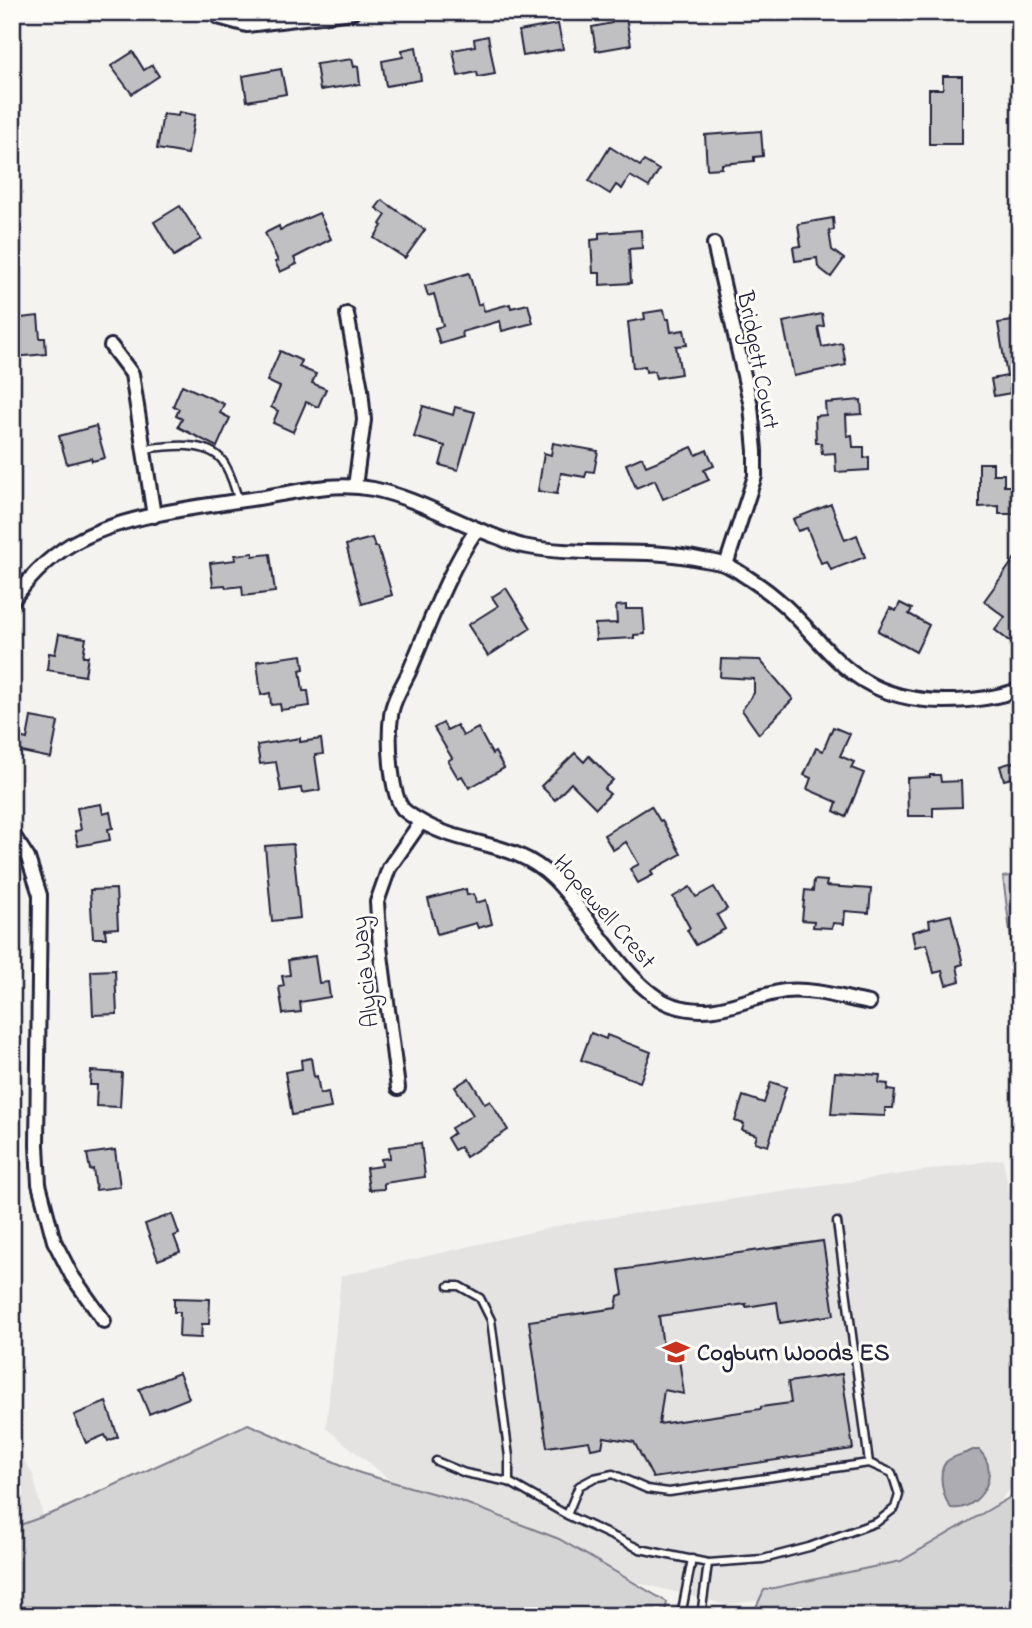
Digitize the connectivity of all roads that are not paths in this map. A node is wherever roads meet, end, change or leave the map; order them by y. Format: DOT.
graph roads {
  1 [pos="353,12"];
  2 [pos="218,17"];
  3 [pos="714,244"];
  4 [pos="347,314"];
  5 [pos="111,346"];
  6 [pos="144,449"];
  7 [pos="355,486"];
  8 [pos="239,501"];
  9 [pos="154,516"];
  10 [pos="477,529"];
  11 [pos="726,565"];
  12 [pos="12,601"];
  13 [pos="1020,690"];
  14 [pos="421,822"];
  15 [pos="12,833"];
  16 [pos="869,1003"];
  17 [pos="398,1088"];
  18 [pos="837,1222"];
  19 [pos="449,1286"];
  20 [pos="104,1321"];
  21 [pos="436,1461"];
  22 [pos="869,1463"];
  23 [pos="509,1482"];
  24 [pos="567,1515"];
  25 [pos="692,1559"];
  26 [pos="708,1563"];
  27 [pos="681,1616"];
  28 [pos="701,1616"];
  1 -- 2 [label="street"];
  3 -- 11 [label="street, Bridgett Court"];
  4 -- 7 [label="street"];
  5 -- 6 [label="street"];
  6 -- 8 [label="lane"];
  6 -- 9 [label="street"];
  7 -- 8 [label="street"];
  7 -- 10 [label="street"];
  8 -- 9 [label="street"];
  9 -- 12 [label="street"];
  10 -- 11 [label="street"];
  10 -- 14 [label="street, Hopewell Crest"];
  11 -- 13 [label="street"];
  14 -- 16 [label="street, Hopewell Crest"];
  14 -- 17 [label="street, Alycia Way"];
  15 -- 20 [label="street"];
  18 -- 22 [label="lane"];
  19 -- 23 [label="lane"];
  21 -- 23 [label="lane"];
  22 -- 24 [label="lane"];
  22 -- 26 [label="lane"];
  23 -- 24 [label="lane"];
  24 -- 25 [label="lane"];
  25 -- 26 [label="lane"];
  25 -- 27 [label="lane"];
  26 -- 28 [label="lane"];
}
